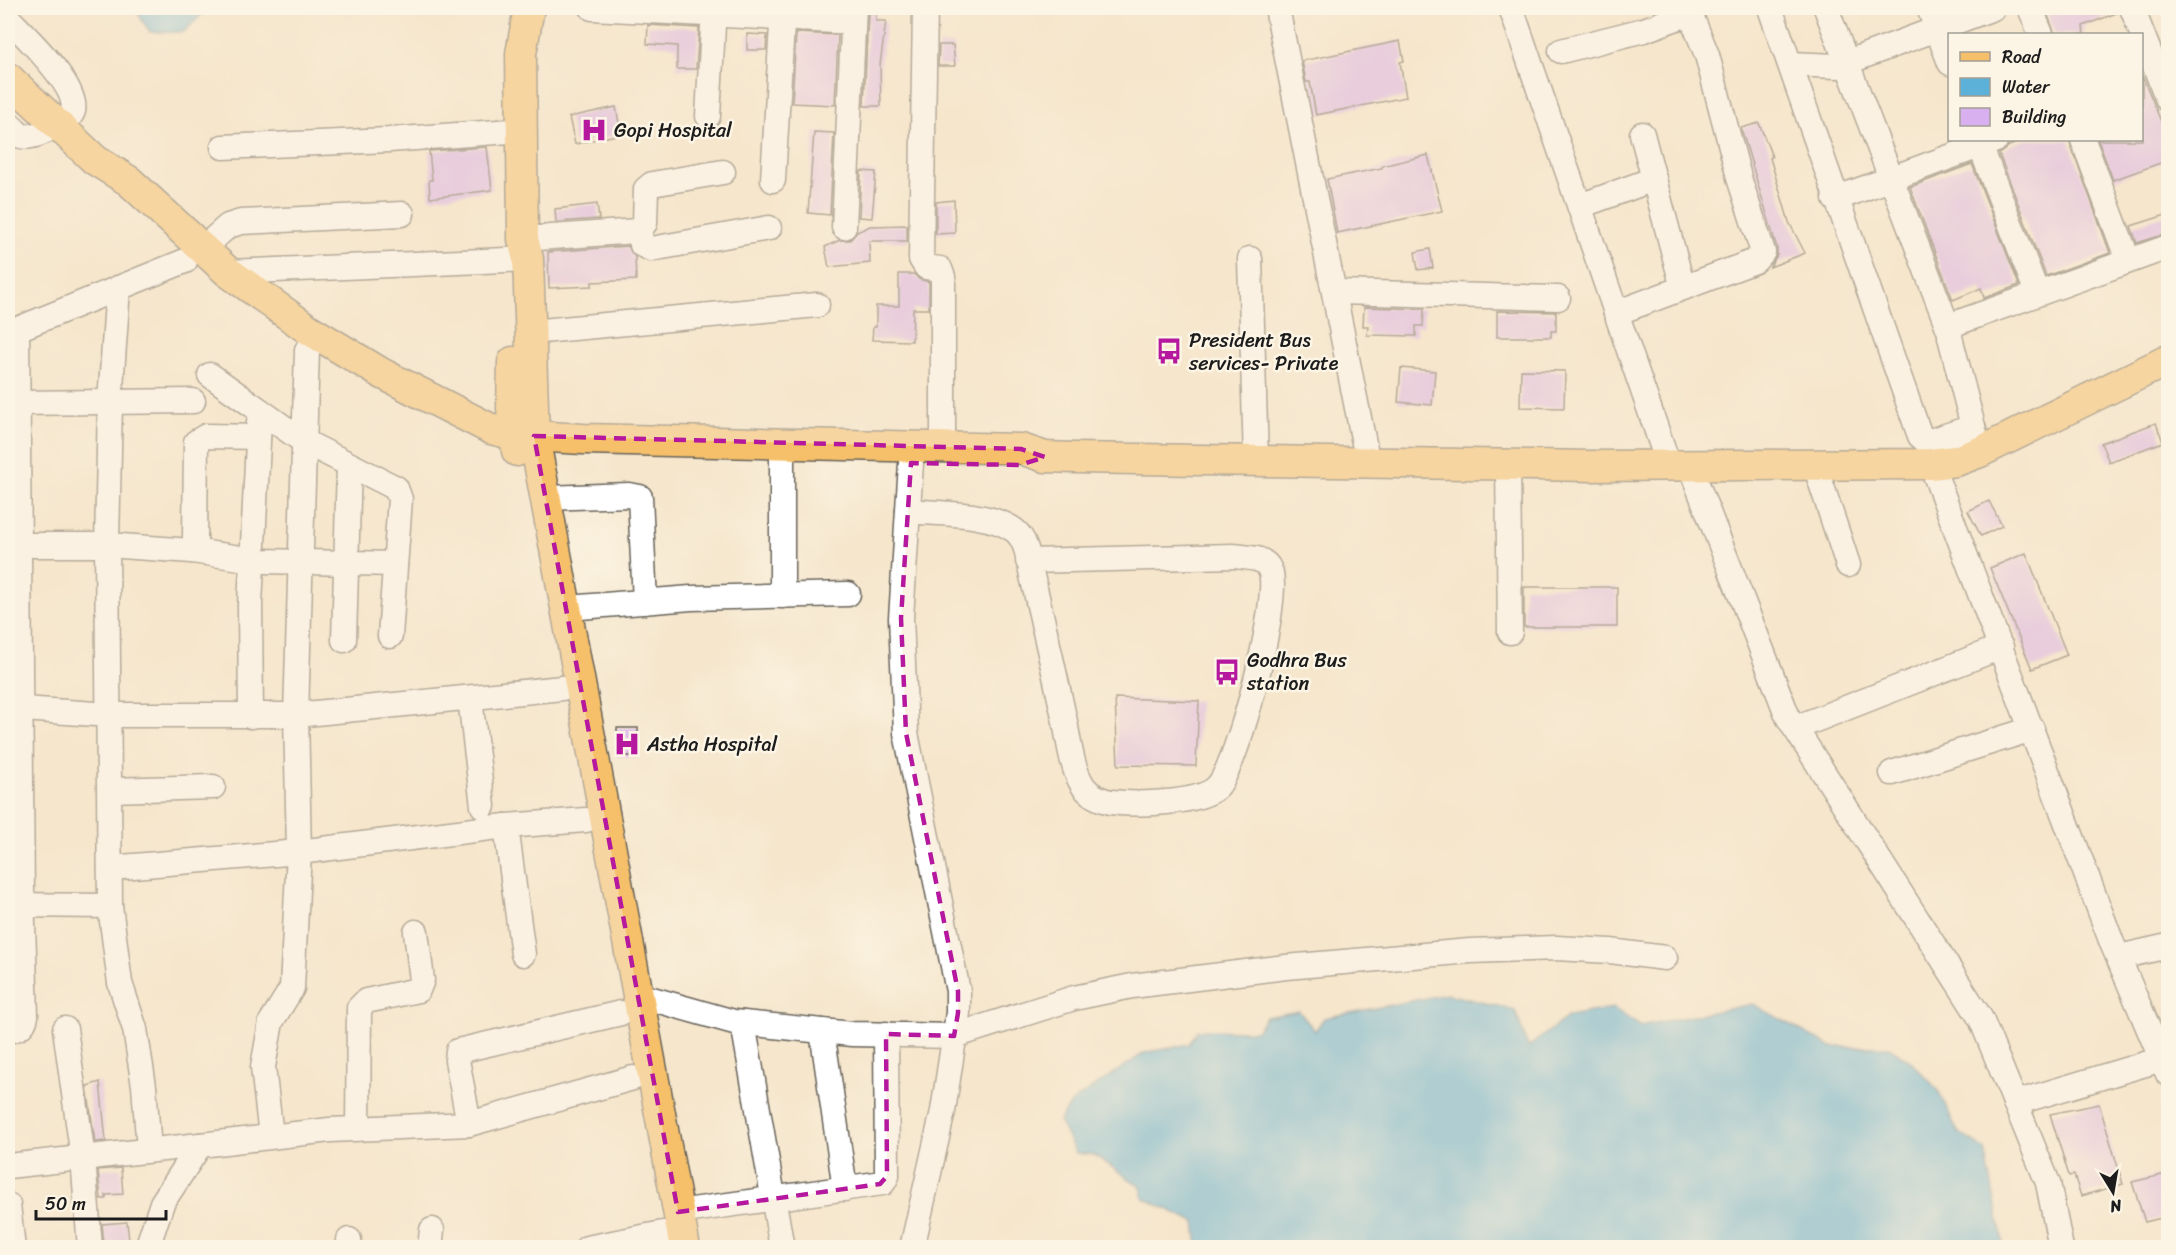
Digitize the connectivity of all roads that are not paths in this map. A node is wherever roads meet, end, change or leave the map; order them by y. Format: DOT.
graph roads {
  1 [pos="529,8"];
  2 [pos="592,8"];
  3 [pos="925,8"];
  4 [pos="1277,8"];
  5 [pos="1511,8"];
  6 [pos="1770,8"];
  7 [pos="1826,8"];
  8 [pos="1993,8"];
  9 [pos="2030,8"];
  10 [pos="2132,8"];
  11 [pos="640,9"];
  12 [pos="714,10"];
  13 [pos="1689,10"];
  14 [pos="782,13"];
  15 [pos="854,15"];
  16 [pos="8,18"];
  17 [pos="1933,18"];
  18 [pos="2041,33"];
  19 [pos="2142,33"];
  20 [pos="2143,35"];
  21 [pos="1561,51"];
  22 [pos="1948,58"];
  23 [pos="1848,62"];
  24 [pos="1790,64"];
  25 [pos="8,78"];
  26 [pos="2169,100"];
  27 [pos="708,116"];
  28 [pos="58,125"];
  29 [pos="524,130"];
  30 [pos="12,131"];
  31 [pos="1642,134"];
  32 [pos="2083,141"];
  33 [pos="1985,142"];
  34 [pos="223,147"];
  35 [pos="723,172"];
  36 [pos="1892,178"];
  37 [pos="1654,179"];
  38 [pos="773,180"];
  39 [pos="1835,199"];
  40 [pos="1580,206"];
  41 [pos="402,214"];
  42 [pos="844,227"];
  43 [pos="769,228"];
  44 [pos="639,230"];
  45 [pos="2169,248"];
  46 [pos="523,251"];
  47 [pos="193,255"];
  48 [pos="1250,259"];
  49 [pos="2128,260"];
  50 [pos="228,272"];
  51 [pos="118,288"];
  52 [pos="1683,288"];
  53 [pos="1336,292"];
  54 [pos="2037,293"];
  55 [pos="1558,298"];
  56 [pos="817,305"];
  57 [pos="1616,313"];
  58 [pos="10,330"];
  59 [pos="1949,330"];
  60 [pos="531,332"];
  61 [pos="307,350"];
  62 [pos="2169,360"];
  63 [pos="210,375"];
  64 [pos="193,401"];
  65 [pos="110,402"];
  66 [pos="17,403"];
  67 [pos="260,411"];
  68 [pos="258,436"];
  69 [pos="1977,440"];
  70 [pos="303,441"];
  71 [pos="526,443"];
  72 [pos="943,448"];
  73 [pos="1045,457"];
  74 [pos="782,459"];
  75 [pos="1256,461"];
  76 [pos="1368,463"];
  77 [pos="911,464"];
  78 [pos="1931,464"];
  79 [pos="350,465"];
  80 [pos="1508,465"];
  81 [pos="1815,465"];
  82 [pos="1679,466"];
  83 [pos="548,498"];
  84 [pos="908,511"];
  85 [pos="13,544"];
  86 [pos="107,545"];
  87 [pos="192,551"];
  88 [pos="252,560"];
  89 [pos="300,560"];
  90 [pos="1028,561"];
  91 [pos="346,563"];
  92 [pos="395,564"];
  93 [pos="1848,565"];
  94 [pos="848,594"];
  95 [pos="782,596"];
  96 [pos="645,602"];
  97 [pos="568,608"];
  98 [pos="1510,632"];
  99 [pos="390,636"];
  100 [pos="344,639"];
  101 [pos="2001,647"];
  102 [pos="562,688"];
  103 [pos="470,698"];
  104 [pos="14,708"];
  105 [pos="110,715"];
  106 [pos="296,715"];
  107 [pos="251,716"];
  108 [pos="1795,728"];
  109 [pos="2032,729"];
  110 [pos="1892,773"];
  111 [pos="213,788"];
  112 [pos="110,790"];
  113 [pos="483,806"];
  114 [pos="586,820"];
  115 [pos="506,826"];
  116 [pos="299,852"];
  117 [pos="110,868"];
  118 [pos="15,905"];
  119 [pos="110,906"];
  120 [pos="416,932"];
  121 [pos="2169,946"];
  122 [pos="523,954"];
  123 [pos="2119,957"];
  124 [pos="1665,958"];
  125 [pos="630,1004"];
  126 [pos="743,1023"];
  127 [pos="65,1029"];
  128 [pos="8,1031"];
  129 [pos="822,1031"];
  130 [pos="886,1034"];
  131 [pos="954,1036"];
  132 [pos="2165,1066"];
  133 [pos="633,1078"];
  134 [pos="2015,1103"];
  135 [pos="469,1124"];
  136 [pos="358,1128"];
  137 [pos="271,1136"];
  138 [pos="200,1144"];
  139 [pos="149,1150"];
  140 [pos="83,1158"];
  141 [pos="8,1166"];
  142 [pos="845,1189"];
  143 [pos="774,1199"];
  144 [pos="8,1205"];
  145 [pos="673,1235"];
  146 [pos="13,1248"];
  147 [pos="90,1248"];
  148 [pos="147,1248"];
  149 [pos="587,1248"];
  150 [pos="782,1248"];
  151 [pos="912,1248"];
  152 [pos="2061,1248"];
  1 -- 29 [label="main road"];
  2 -- 11 [label="street"];
  3 -- 72 [label="street"];
  4 -- 53 [label="street"];
  5 -- 40 [label="street"];
  6 -- 24 [label="street"];
  7 -- 23 [label="street"];
  8 -- 17 [label="street"];
  9 -- 18 [label="street"];
  10 -- 19 [label="street"];
  11 -- 12 [label="street"];
  12 -- 14 [label="street"];
  12 -- 27 [label="street"];
  13 -- 21 [label="street"];
  13 -- 52 [label="street"];
  14 -- 15 [label="street"];
  14 -- 38 [label="street"];
  15 -- 42 [label="street"];
  16 -- 28 [label="street"];
  17 -- 22 [label="street"];
  17 -- 23 [label="street"];
  20 -- 26 [label="street"];
  23 -- 24 [label="street"];
  23 -- 36 [label="street"];
  24 -- 39 [label="street"];
  25 -- 28 [label="main road"];
  28 -- 30 [label="street"];
  28 -- 47 [label="main road"];
  29 -- 34 [label="street"];
  29 -- 46 [label="main road"];
  31 -- 37 [label="street"];
  32 -- 49 [label="street"];
  33 -- 36 [label="street"];
  33 -- 54 [label="street"];
  35 -- 44 [label="street"];
  36 -- 39 [label="street"];
  36 -- 59 [label="street"];
  37 -- 40 [label="street"];
  37 -- 52 [label="street"];
  39 -- 69 [label="street"];
  40 -- 57 [label="street"];
  41 -- 47 [label="street"];
  43 -- 44 [label="street"];
  44 -- 46 [label="street"];
  45 -- 49 [label="street"];
  46 -- 50 [label="street"];
  46 -- 60 [label="main road"];
  46 -- 71 [label="main road"];
  47 -- 50 [label="main road"];
  47 -- 51 [label="street"];
  47 -- 61 [label="main road"];
  48 -- 75 [label="street"];
  49 -- 54 [label="street"];
  50 -- 71 [label="main road"];
  51 -- 58 [label="street"];
  51 -- 65 [label="street"];
  52 -- 57 [label="street"];
  53 -- 55 [label="street"];
  53 -- 76 [label="street"];
  54 -- 59 [label="street"];
  56 -- 60 [label="street"];
  57 -- 82 [label="street"];
  58 -- 66 [label="street"];
  59 -- 69 [label="street"];
  60 -- 71 [label="main road"];
  61 -- 70 [label="street"];
  61 -- 71 [label="main road"];
  62 -- 69 [label="main road"];
  63 -- 67 [label="street"];
  64 -- 65 [label="street"];
  65 -- 66 [label="street"];
  65 -- 86 [label="street"];
  66 -- 85 [label="street"];
  67 -- 68 [label="street"];
  67 -- 70 [label="street"];
  68 -- 87 [label="street"];
  68 -- 88 [label="street"];
  69 -- 78 [label="main road"];
  70 -- 79 [label="street"];
  70 -- 89 [label="street"];
  71 -- 72 [label="main road"];
  71 -- 74 [label="main road"];
  71 -- 83 [label="main road"];
  71 -- 102 [label="main road"];
  72 -- 73 [label="main road"];
  73 -- 75 [label="main road"];
  73 -- 77 [label="main road"];
  74 -- 77 [label="main road"];
  74 -- 95 [label="street"];
  75 -- 76 [label="main road"];
  76 -- 80 [label="main road"];
  77 -- 84 [label="street"];
  78 -- 81 [label="main road"];
  78 -- 101 [label="street"];
  79 -- 91 [label="street"];
  79 -- 92 [label="street"];
  80 -- 82 [label="main road"];
  80 -- 98 [label="street"];
  81 -- 82 [label="main road"];
  81 -- 93 [label="street"];
  82 -- 108 [label="street"];
  83 -- 96 [label="street"];
  83 -- 97 [label="main road"];
  84 -- 90 [label="street"];
  84 -- 131 [label="street"];
  85 -- 86 [label="street"];
  85 -- 104 [label="street"];
  86 -- 87 [label="street"];
  86 -- 105 [label="street"];
  87 -- 88 [label="street"];
  88 -- 89 [label="street"];
  88 -- 107 [label="street"];
  89 -- 91 [label="street"];
  89 -- 106 [label="street"];
  90 -- 90 [label="street"];
  91 -- 92 [label="street"];
  91 -- 100 [label="street"];
  92 -- 99 [label="street"];
  94 -- 95 [label="street"];
  95 -- 96 [label="street"];
  96 -- 97 [label="street"];
  97 -- 125 [label="main road"];
  101 -- 108 [label="street"];
  101 -- 109 [label="street"];
  102 -- 103 [label="street"];
  102 -- 114 [label="main road"];
  103 -- 106 [label="street"];
  103 -- 113 [label="street"];
  104 -- 105 [label="street"];
  104 -- 118 [label="street"];
  105 -- 107 [label="street"];
  105 -- 112 [label="street"];
  106 -- 107 [label="street"];
  106 -- 116 [label="street"];
  108 -- 134 [label="street"];
  109 -- 110 [label="street"];
  109 -- 123 [label="street"];
  111 -- 112 [label="street"];
  112 -- 117 [label="street"];
  114 -- 115 [label="street"];
  114 -- 125 [label="main road"];
  115 -- 116 [label="street"];
  115 -- 122 [label="street"];
  116 -- 117 [label="street"];
  116 -- 137 [label="street"];
  117 -- 119 [label="street"];
  118 -- 119 [label="street"];
  118 -- 128 [label="street"];
  119 -- 139 [label="street"];
  120 -- 136 [label="street"];
  121 -- 123 [label="street"];
  123 -- 132 [label="street"];
  124 -- 131 [label="street"];
  125 -- 126 [label="street"];
  125 -- 133 [label="main road"];
  125 -- 135 [label="street"];
  125 -- 145 [label="main road"];
  126 -- 129 [label="street"];
  126 -- 143 [label="street"];
  127 -- 140 [label="street"];
  129 -- 130 [label="street"];
  129 -- 142 [label="street"];
  130 -- 131 [label="street"];
  130 -- 142 [label="street"];
  131 -- 151 [label="street"];
  132 -- 134 [label="street"];
  133 -- 135 [label="street"];
  133 -- 145 [label="main road"];
  134 -- 152 [label="street"];
  135 -- 136 [label="street"];
  136 -- 137 [label="street"];
  137 -- 138 [label="street"];
  138 -- 139 [label="street"];
  138 -- 148 [label="street"];
  139 -- 140 [label="street"];
  140 -- 141 [label="street"];
  140 -- 147 [label="street"];
  142 -- 143 [label="street"];
  143 -- 145 [label="street"];
  143 -- 150 [label="street"];
  144 -- 146 [label="street"];
  145 -- 149 [label="street"];
}
